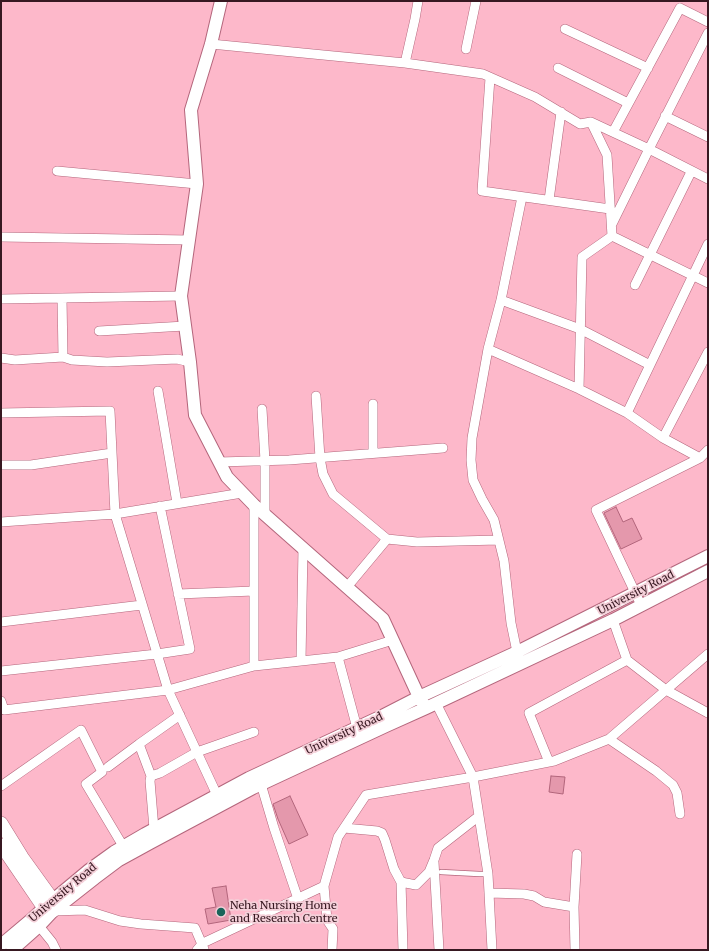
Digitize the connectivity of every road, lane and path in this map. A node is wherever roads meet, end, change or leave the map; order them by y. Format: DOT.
graph roads {
  1 [pos="418,1"];
  2 [pos="476,1"];
  3 [pos="219,3"];
  4 [pos="708,22"];
  5 [pos="566,29"];
  6 [pos="708,33"];
  7 [pos="211,44"];
  8 [pos="466,49"];
  9 [pos="405,63"];
  10 [pos="558,68"];
  11 [pos="648,68"];
  12 [pos="490,78"];
  13 [pos="628,104"];
  14 [pos="561,112"];
  15 [pos="665,116"];
  16 [pos="591,122"];
  17 [pos="613,132"];
  18 [pos="708,137"];
  19 [pos="648,149"];
  20 [pos="57,171"];
  21 [pos="691,172"];
  22 [pos="708,180"];
  23 [pos="197,184"];
  24 [pos="522,197"];
  25 [pos="549,200"];
  26 [pos="610,209"];
  27 [pos="612,225"];
  28 [pos="612,236"];
  29 [pos="1,238"];
  30 [pos="189,240"];
  31 [pos="708,244"];
  32 [pos="649,254"];
  33 [pos="693,276"];
  34 [pos="708,283"];
  35 [pos="635,285"];
  36 [pos="181,296"];
  37 [pos="62,298"];
  38 [pos="1,299"];
  39 [pos="501,300"];
  40 [pos="185,326"];
  41 [pos="580,328"];
  42 [pos="99,331"];
  43 [pos="488,349"];
  44 [pos="708,352"];
  45 [pos="63,357"];
  46 [pos="1,358"];
  47 [pos="190,362"];
  48 [pos="650,365"];
  49 [pos="579,389"];
  50 [pos="158,392"];
  51 [pos="316,396"];
  52 [pos="373,404"];
  53 [pos="262,409"];
  54 [pos="1,414"];
  55 [pos="627,414"];
  56 [pos="663,438"];
  57 [pos="443,448"];
  58 [pos="708,450"];
  59 [pos="112,453"];
  60 [pos="373,453"];
  61 [pos="320,458"];
  62 [pos="700,458"];
  63 [pos="265,461"];
  64 [pos="219,462"];
  65 [pos="1,465"];
  66 [pos="242,493"];
  67 [pos="177,504"];
  68 [pos="254,505"];
  69 [pos="160,506"];
  70 [pos="115,514"];
  71 [pos="265,515"];
  72 [pos="1,522"];
  73 [pos="387,538"];
  74 [pos="499,540"];
  75 [pos="303,548"];
  76 [pos="708,556"];
  77 [pos="708,571"];
  78 [pos="347,587"];
  79 [pos="254,591"];
  80 [pos="636,593"];
  81 [pos="178,594"];
  82 [pos="142,605"];
  83 [pos="641,605"];
  84 [pos="613,620"];
  85 [pos="1,622"];
  86 [pos="393,640"];
  87 [pos="157,654"];
  88 [pos="708,654"];
  89 [pos="338,657"];
  90 [pos="519,658"];
  91 [pos="627,660"];
  92 [pos="301,661"];
  93 [pos="254,666"];
  94 [pos="1,671"];
  95 [pos="168,690"];
  96 [pos="666,690"];
  97 [pos="420,697"];
  98 [pos="1,701"];
  99 [pos="431,706"];
  100 [pos="3,711"];
  101 [pos="708,713"];
  102 [pos="180,715"];
  103 [pos="357,728"];
  104 [pos="254,732"];
  105 [pos="609,739"];
  106 [pos="139,744"];
  107 [pos="197,752"];
  108 [pos="549,762"];
  109 [pos="108,767"];
  110 [pos="151,776"];
  111 [pos="473,777"];
  112 [pos="261,784"];
  113 [pos="1,786"];
  114 [pos="218,795"];
  115 [pos="680,814"];
  116 [pos="479,816"];
  117 [pos="1,823"];
  118 [pos="344,828"];
  119 [pos="154,829"];
  120 [pos="1,845"];
  121 [pos="123,846"];
  122 [pos="577,854"];
  123 [pos="434,860"];
  124 [pos="441,872"];
  125 [pos="488,874"];
  126 [pos="401,882"];
  127 [pos="324,886"];
  128 [pos="489,893"];
  129 [pos="298,899"];
  130 [pos="50,907"];
  131 [pos="574,907"];
  132 [pos="36,922"];
  133 [pos="1,945"];
  134 [pos="201,948"];
  135 [pos="12,950"];
  136 [pos="56,950"];
  137 [pos="332,950"];
  138 [pos="403,950"];
  139 [pos="439,950"];
  140 [pos="492,950"];
  141 [pos="575,950"];
  1 -- 9 [label="street"];
  2 -- 8 [label="street"];
  3 -- 7 [label="street"];
  4 -- 11 [label="street"];
  5 -- 11 [label="street"];
  6 -- 15 [label="street"];
  7 -- 9 [label="street"];
  7 -- 23 [label="street"];
  9 -- 12 [label="street"];
  10 -- 13 [label="street"];
  11 -- 13 [label="street"];
  12 -- 14 [label="street"];
  12 -- 24 [label="street"];
  13 -- 17 [label="street"];
  14 -- 16 [label="street"];
  14 -- 25 [label="street"];
  15 -- 18 [label="street"];
  15 -- 19 [label="street"];
  16 -- 17 [label="street"];
  16 -- 26 [label="street"];
  17 -- 19 [label="street"];
  19 -- 21 [label="street"];
  19 -- 27 [label="street"];
  20 -- 23 [label="street"];
  21 -- 22 [label="street"];
  21 -- 32 [label="street"];
  23 -- 30 [label="street"];
  24 -- 25 [label="street"];
  24 -- 39 [label="street"];
  25 -- 26 [label="street"];
  26 -- 27 [label="street"];
  27 -- 28 [label="street"];
  28 -- 32 [label="street"];
  28 -- 41 [label="street"];
  29 -- 30 [label="street"];
  30 -- 36 [label="street"];
  31 -- 33 [label="street"];
  32 -- 33 [label="street"];
  32 -- 35 [label="street"];
  33 -- 34 [label="street"];
  33 -- 48 [label="street"];
  36 -- 37 [label="street"];
  36 -- 40 [label="street"];
  37 -- 38 [label="street"];
  37 -- 45 [label="street"];
  39 -- 41 [label="street"];
  39 -- 43 [label="street"];
  40 -- 42 [label="street"];
  40 -- 47 [label="street"];
  41 -- 48 [label="street"];
  41 -- 49 [label="street"];
  43 -- 49 [label="street"];
  43 -- 74 [label="street"];
  44 -- 56 [label="street"];
  45 -- 46 [label="street"];
  45 -- 47 [label="street"];
  47 -- 64 [label="street"];
  48 -- 55 [label="street"];
  49 -- 55 [label="street"];
  50 -- 67 [label="street"];
  51 -- 61 [label="street"];
  52 -- 60 [label="street"];
  53 -- 63 [label="street"];
  54 -- 59 [label="street"];
  55 -- 56 [label="street"];
  56 -- 62 [label="street"];
  57 -- 60 [label="street"];
  58 -- 62 [label="street"];
  59 -- 65 [label="street"];
  59 -- 70 [label="street"];
  60 -- 61 [label="street"];
  61 -- 63 [label="street"];
  61 -- 73 [label="street"];
  62 -- 80 [label="street"];
  63 -- 64 [label="street"];
  63 -- 71 [label="street"];
  64 -- 66 [label="street"];
  66 -- 67 [label="street"];
  66 -- 68 [label="street"];
  67 -- 69 [label="street"];
  68 -- 71 [label="street"];
  68 -- 79 [label="street"];
  69 -- 70 [label="street"];
  69 -- 81 [label="street"];
  70 -- 72 [label="street"];
  70 -- 82 [label="street"];
  71 -- 75 [label="street"];
  73 -- 74 [label="street"];
  73 -- 78 [label="street"];
  74 -- 90 [label="street"];
  75 -- 78 [label="street"];
  75 -- 92 [label="street"];
  76 -- 80 [label="street, University Road"];
  77 -- 83 [label="street, University Road"];
  78 -- 86 [label="street"];
  79 -- 81 [label="street"];
  79 -- 93 [label="street"];
  80 -- 83 [label="street"];
  80 -- 90 [label="street, University Road"];
  81 -- 87 [label="street"];
  82 -- 85 [label="street"];
  82 -- 87 [label="street"];
  83 -- 84 [label="street, University Road"];
  84 -- 90 [label="street, University Road"];
  84 -- 91 [label="street"];
  86 -- 89 [label="street"];
  86 -- 97 [label="street"];
  87 -- 94 [label="street"];
  87 -- 95 [label="street"];
  88 -- 96 [label="street"];
  89 -- 92 [label="street"];
  89 -- 103 [label="street"];
  90 -- 97 [label="street, University Road"];
  90 -- 99 [label="street, University Road"];
  91 -- 96 [label="street"];
  91 -- 108 [label="street"];
  92 -- 93 [label="street"];
  93 -- 95 [label="street"];
  95 -- 100 [label="street"];
  95 -- 102 [label="street"];
  96 -- 101 [label="street"];
  96 -- 105 [label="street"];
  97 -- 99 [label="street"];
  97 -- 103 [label="street, University Road"];
  98 -- 100 [label="street"];
  99 -- 111 [label="street"];
  99 -- 112 [label="street, University Road"];
  102 -- 106 [label="street"];
  102 -- 107 [label="street"];
  103 -- 114 [label="street, University Road"];
  104 -- 107 [label="street"];
  105 -- 108 [label="street"];
  105 -- 115 [label="street"];
  106 -- 109 [label="street"];
  106 -- 110 [label="street"];
  107 -- 110 [label="street"];
  107 -- 114 [label="street"];
  108 -- 111 [label="street"];
  110 -- 119 [label="street"];
  111 -- 116 [label="street"];
  111 -- 118 [label="street"];
  112 -- 129 [label="street"];
  112 -- 130 [label="street, University Road"];
  113 -- 121 [label="street"];
  114 -- 119 [label="street, University Road"];
  116 -- 123 [label="street"];
  116 -- 125 [label="street"];
  117 -- 130 [label="main road"];
  118 -- 126 [label="street"];
  118 -- 127 [label="street"];
  119 -- 121 [label="street, University Road"];
  120 -- 130 [label="main road"];
  121 -- 130 [label="street, University Road"];
  122 -- 131 [label="street"];
  123 -- 126 [label="street"];
  123 -- 139 [label="street"];
  124 -- 125 [label="lane"];
  125 -- 128 [label="street"];
  126 -- 138 [label="street"];
  127 -- 129 [label="street"];
  127 -- 137 [label="street"];
  128 -- 131 [label="street"];
  128 -- 140 [label="street"];
  129 -- 134 [label="street"];
  130 -- 132 [label="street, University Road"];
  130 -- 134 [label="street"];
  131 -- 141 [label="street"];
  132 -- 133 [label="street, University Road"];
  132 -- 135 [label="street, University Road"];
  132 -- 136 [label="street"];
}
